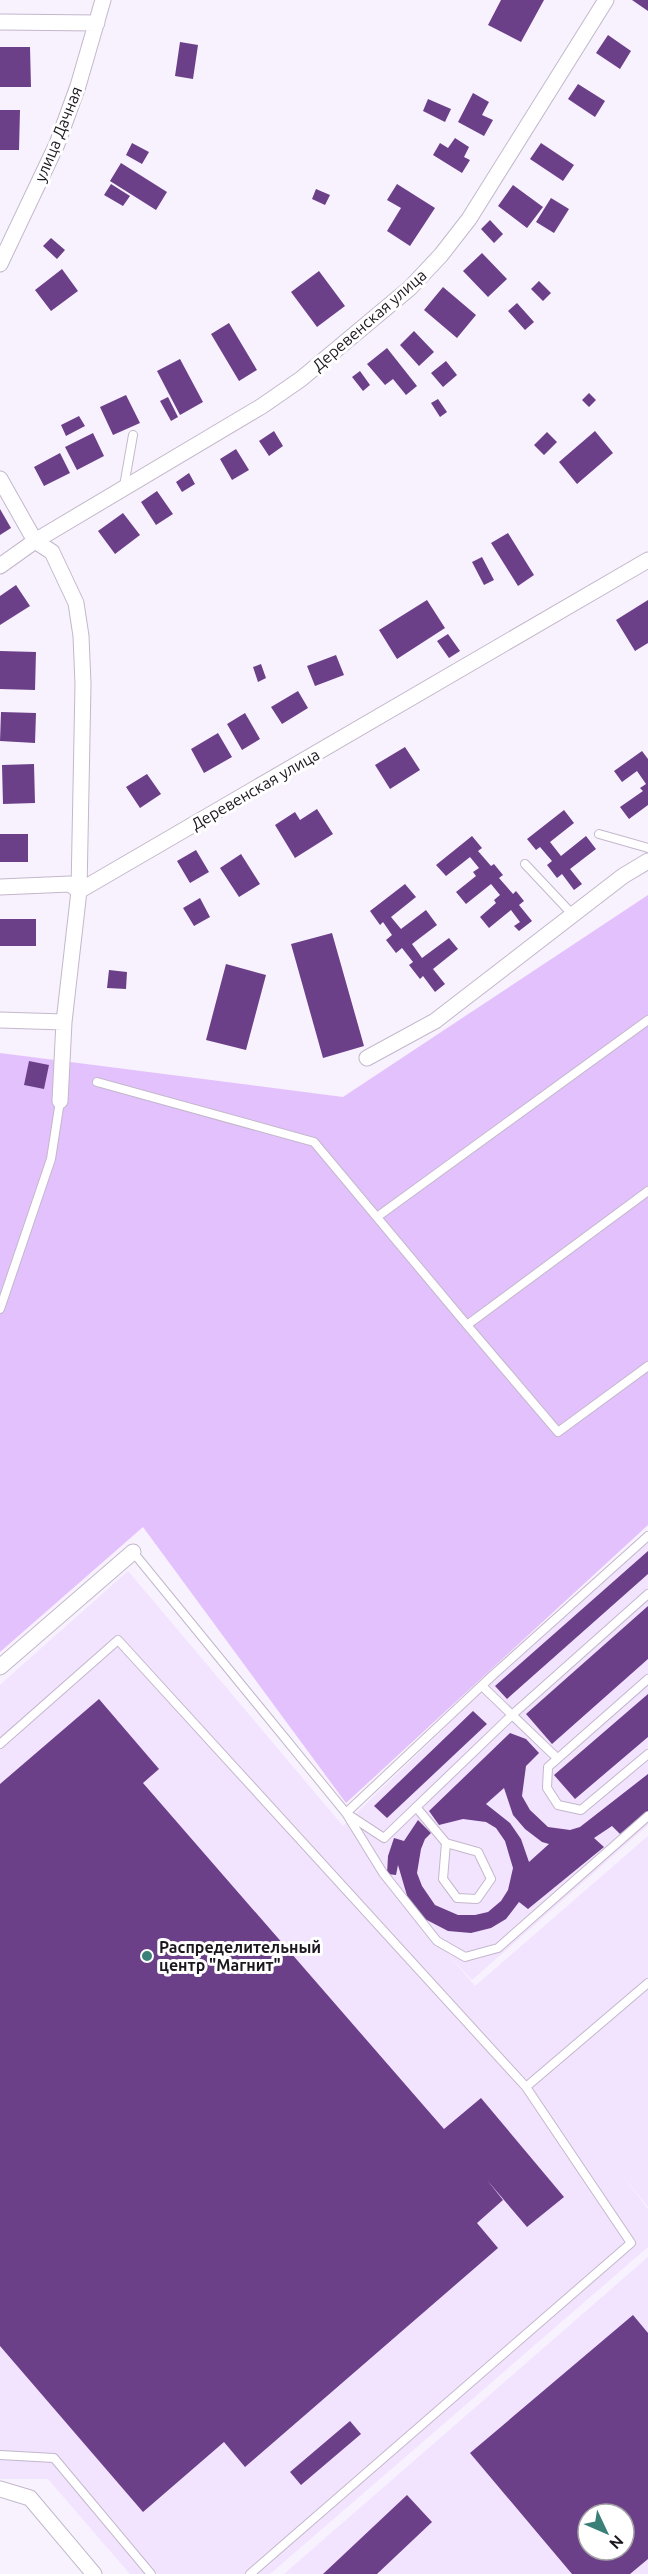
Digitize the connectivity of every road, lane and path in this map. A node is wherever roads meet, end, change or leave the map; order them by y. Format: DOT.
graph roads {
  1 [pos="103,0"];
  2 [pos="606,0"];
  3 [pos="0,22"];
  4 [pos="97,23"];
  5 [pos="0,264"];
  6 [pos="133,435"];
  7 [pos="0,479"];
  8 [pos="124,488"];
  9 [pos="35,541"];
  10 [pos="648,560"];
  11 [pos="0,566"];
  12 [pos="599,834"];
  13 [pos="648,848"];
  14 [pos="648,861"];
  15 [pos="525,864"];
  16 [pos="0,887"];
  17 [pos="79,891"];
  18 [pos="573,915"];
  19 [pos="0,1020"];
  20 [pos="648,1020"];
  21 [pos="64,1022"];
  22 [pos="367,1058"];
  23 [pos="97,1082"];
  24 [pos="60,1101"];
  25 [pos="648,1191"];
  26 [pos="376,1217"];
  27 [pos="0,1309"];
  28 [pos="467,1325"];
  29 [pos="648,1366"];
  30 [pos="648,1536"];
  31 [pos="133,1552"];
  32 [pos="648,1594"];
  33 [pos="0,1667"];
  34 [pos="648,1679"];
  35 [pos="482,1686"];
  36 [pos="512,1715"];
  37 [pos="0,1744"];
  38 [pos="648,1754"];
  39 [pos="557,1758"];
  40 [pos="416,1808"];
  41 [pos="346,1813"];
  42 [pos="648,1816"];
  43 [pos="446,1843"];
  44 [pos="648,1983"];
  45 [pos="526,2087"];
  46 [pos="0,2455"];
  47 [pos="0,2489"];
  48 [pos="94,2574"];
  49 [pos="151,2574"];
  50 [pos="250,2574"];
  1 -- 4 [label="street, улица Дачная"];
  2 -- 8 [label="street, Деревенская улица"];
  3 -- 4 [label="street"];
  4 -- 5 [label="street, улица Дачная"];
  6 -- 8 [label="lane"];
  7 -- 9 [label="street"];
  8 -- 9 [label="street, Деревенская улица"];
  9 -- 11 [label="street, Деревенская улица"];
  9 -- 17 [label="street"];
  10 -- 17 [label="street, Деревенская улица"];
  12 -- 13 [label="lane"];
  14 -- 18 [label="street"];
  15 -- 18 [label="lane"];
  16 -- 17 [label="street"];
  17 -- 21 [label="street"];
  18 -- 22 [label="street"];
  19 -- 21 [label="street"];
  20 -- 26 [label="lane"];
  21 -- 24 [label="street"];
  23 -- 26 [label="lane"];
  24 -- 27 [label="lane"];
  25 -- 28 [label="lane"];
  26 -- 28 [label="lane"];
  28 -- 29 [label="lane"];
  30 -- 35 [label="lane"];
  31 -- 33 [label="street"];
  31 -- 41 [label="lane"];
  32 -- 36 [label="lane"];
  34 -- 39 [label="lane"];
  35 -- 36 [label="lane"];
  35 -- 41 [label="lane"];
  36 -- 39 [label="lane"];
  36 -- 40 [label="lane"];
  37 -- 45 [label="lane"];
  38 -- 39 [label="lane"];
  40 -- 41 [label="lane"];
  40 -- 43 [label="lane"];
  41 -- 42 [label="lane"];
  43 -- 43 [label="lane"];
  44 -- 45 [label="lane"];
  45 -- 50 [label="lane"];
  46 -- 49 [label="lane"];
  47 -- 48 [label="street"];
}
